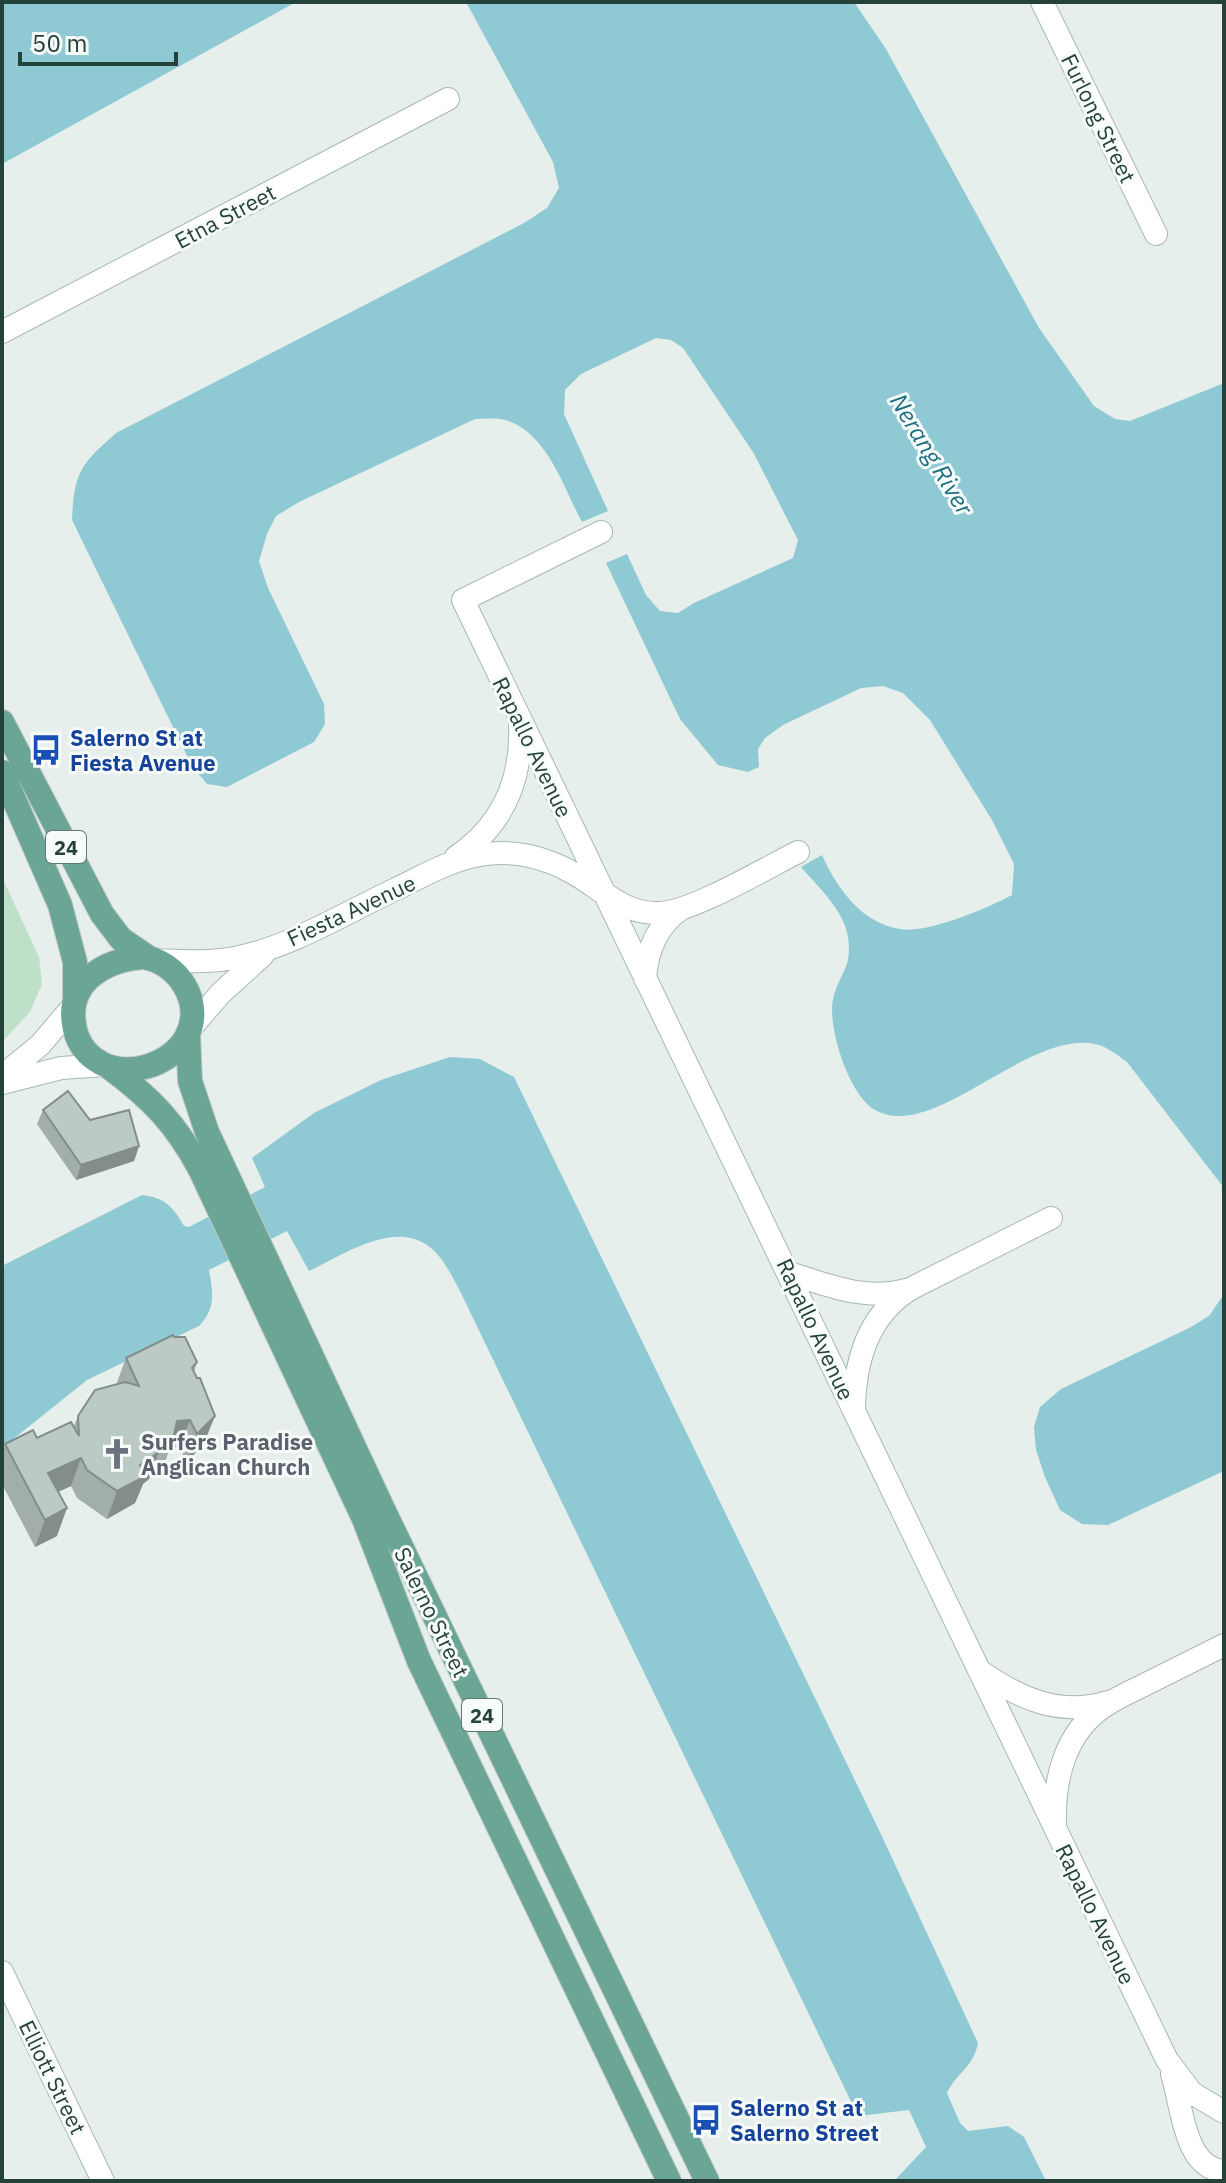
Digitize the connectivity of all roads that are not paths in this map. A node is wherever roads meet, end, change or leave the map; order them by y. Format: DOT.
graph roads {
  1 [pos="1042,2"];
  2 [pos="448,99"];
  3 [pos="1156,234"];
  4 [pos="2,332"];
  5 [pos="601,532"];
  6 [pos="519,720"];
  7 [pos="2,722"];
  8 [pos="2,772"];
  9 [pos="798,852"];
  10 [pos="431,872"];
  11 [pos="605,895"];
  12 [pos="686,907"];
  13 [pos="270,949"];
  14 [pos="153,959"];
  15 [pos="645,979"];
  16 [pos="74,1002"];
  17 [pos="189,1032"];
  18 [pos="107,1066"];
  19 [pos="2,1076"];
  20 [pos="2,1083"];
  21 [pos="229,1204"];
  22 [pos="1051,1218"];
  23 [pos="789,1273"];
  24 [pos="914,1287"];
  25 [pos="853,1409"];
  26 [pos="345,1452"];
  27 [pos="1224,1645"];
  28 [pos="979,1670"];
  29 [pos="1114,1700"];
  30 [pos="1055,1827"];
  31 [pos="2,1972"];
  32 [pos="1167,2060"];
  33 [pos="1224,2112"];
  34 [pos="1224,2171"];
  35 [pos="103,2181"];
  36 [pos="669,2181"];
  37 [pos="707,2181"];
  1 -- 3 [label="street, Furlong Street"];
  2 -- 4 [label="street, Etna Street"];
  5 -- 6 [label="street, Rapallo Avenue"];
  6 -- 10 [label="street, Fiesta Avenue"];
  6 -- 11 [label="street, Rapallo Avenue"];
  7 -- 14 [label="main road, 24"];
  8 -- 16 [label="main road, 24"];
  9 -- 12 [label="street"];
  10 -- 11 [label="street, Fiesta Avenue"];
  10 -- 13 [label="street, Fiesta Avenue"];
  11 -- 12 [label="street, Fiesta Avenue"];
  11 -- 15 [label="street, Rapallo Avenue"];
  12 -- 15 [label="street"];
  13 -- 14 [label="street, Fiesta Avenue"];
  13 -- 17 [label="street, Fiesta Avenue"];
  14 -- 16 [label="main road"];
  14 -- 17 [label="main road, 24"];
  15 -- 23 [label="street, Rapallo Avenue"];
  16 -- 18 [label="main road, 24"];
  16 -- 19 [label="street"];
  17 -- 18 [label="main road"];
  17 -- 21 [label="main road, Salerno Street / 24"];
  18 -- 20 [label="street"];
  18 -- 21 [label="main road, Salerno Street / 24"];
  21 -- 26 [label="main road, Salerno Street / 24"];
  22 -- 24 [label="street"];
  23 -- 24 [label="street"];
  23 -- 25 [label="street, Rapallo Avenue"];
  24 -- 25 [label="street"];
  25 -- 28 [label="street, Rapallo Avenue"];
  26 -- 36 [label="main road, Salerno Street / 24"];
  26 -- 37 [label="main road, Salerno Street / 24"];
  27 -- 29 [label="street"];
  28 -- 29 [label="street"];
  28 -- 30 [label="street, Rapallo Avenue"];
  29 -- 30 [label="street"];
  30 -- 32 [label="street, Rapallo Avenue"];
  31 -- 35 [label="street, Elliott Street"];
  32 -- 33 [label="street, Rapallo Avenue"];
  32 -- 34 [label="street, Rapallo Avenue"];
}
